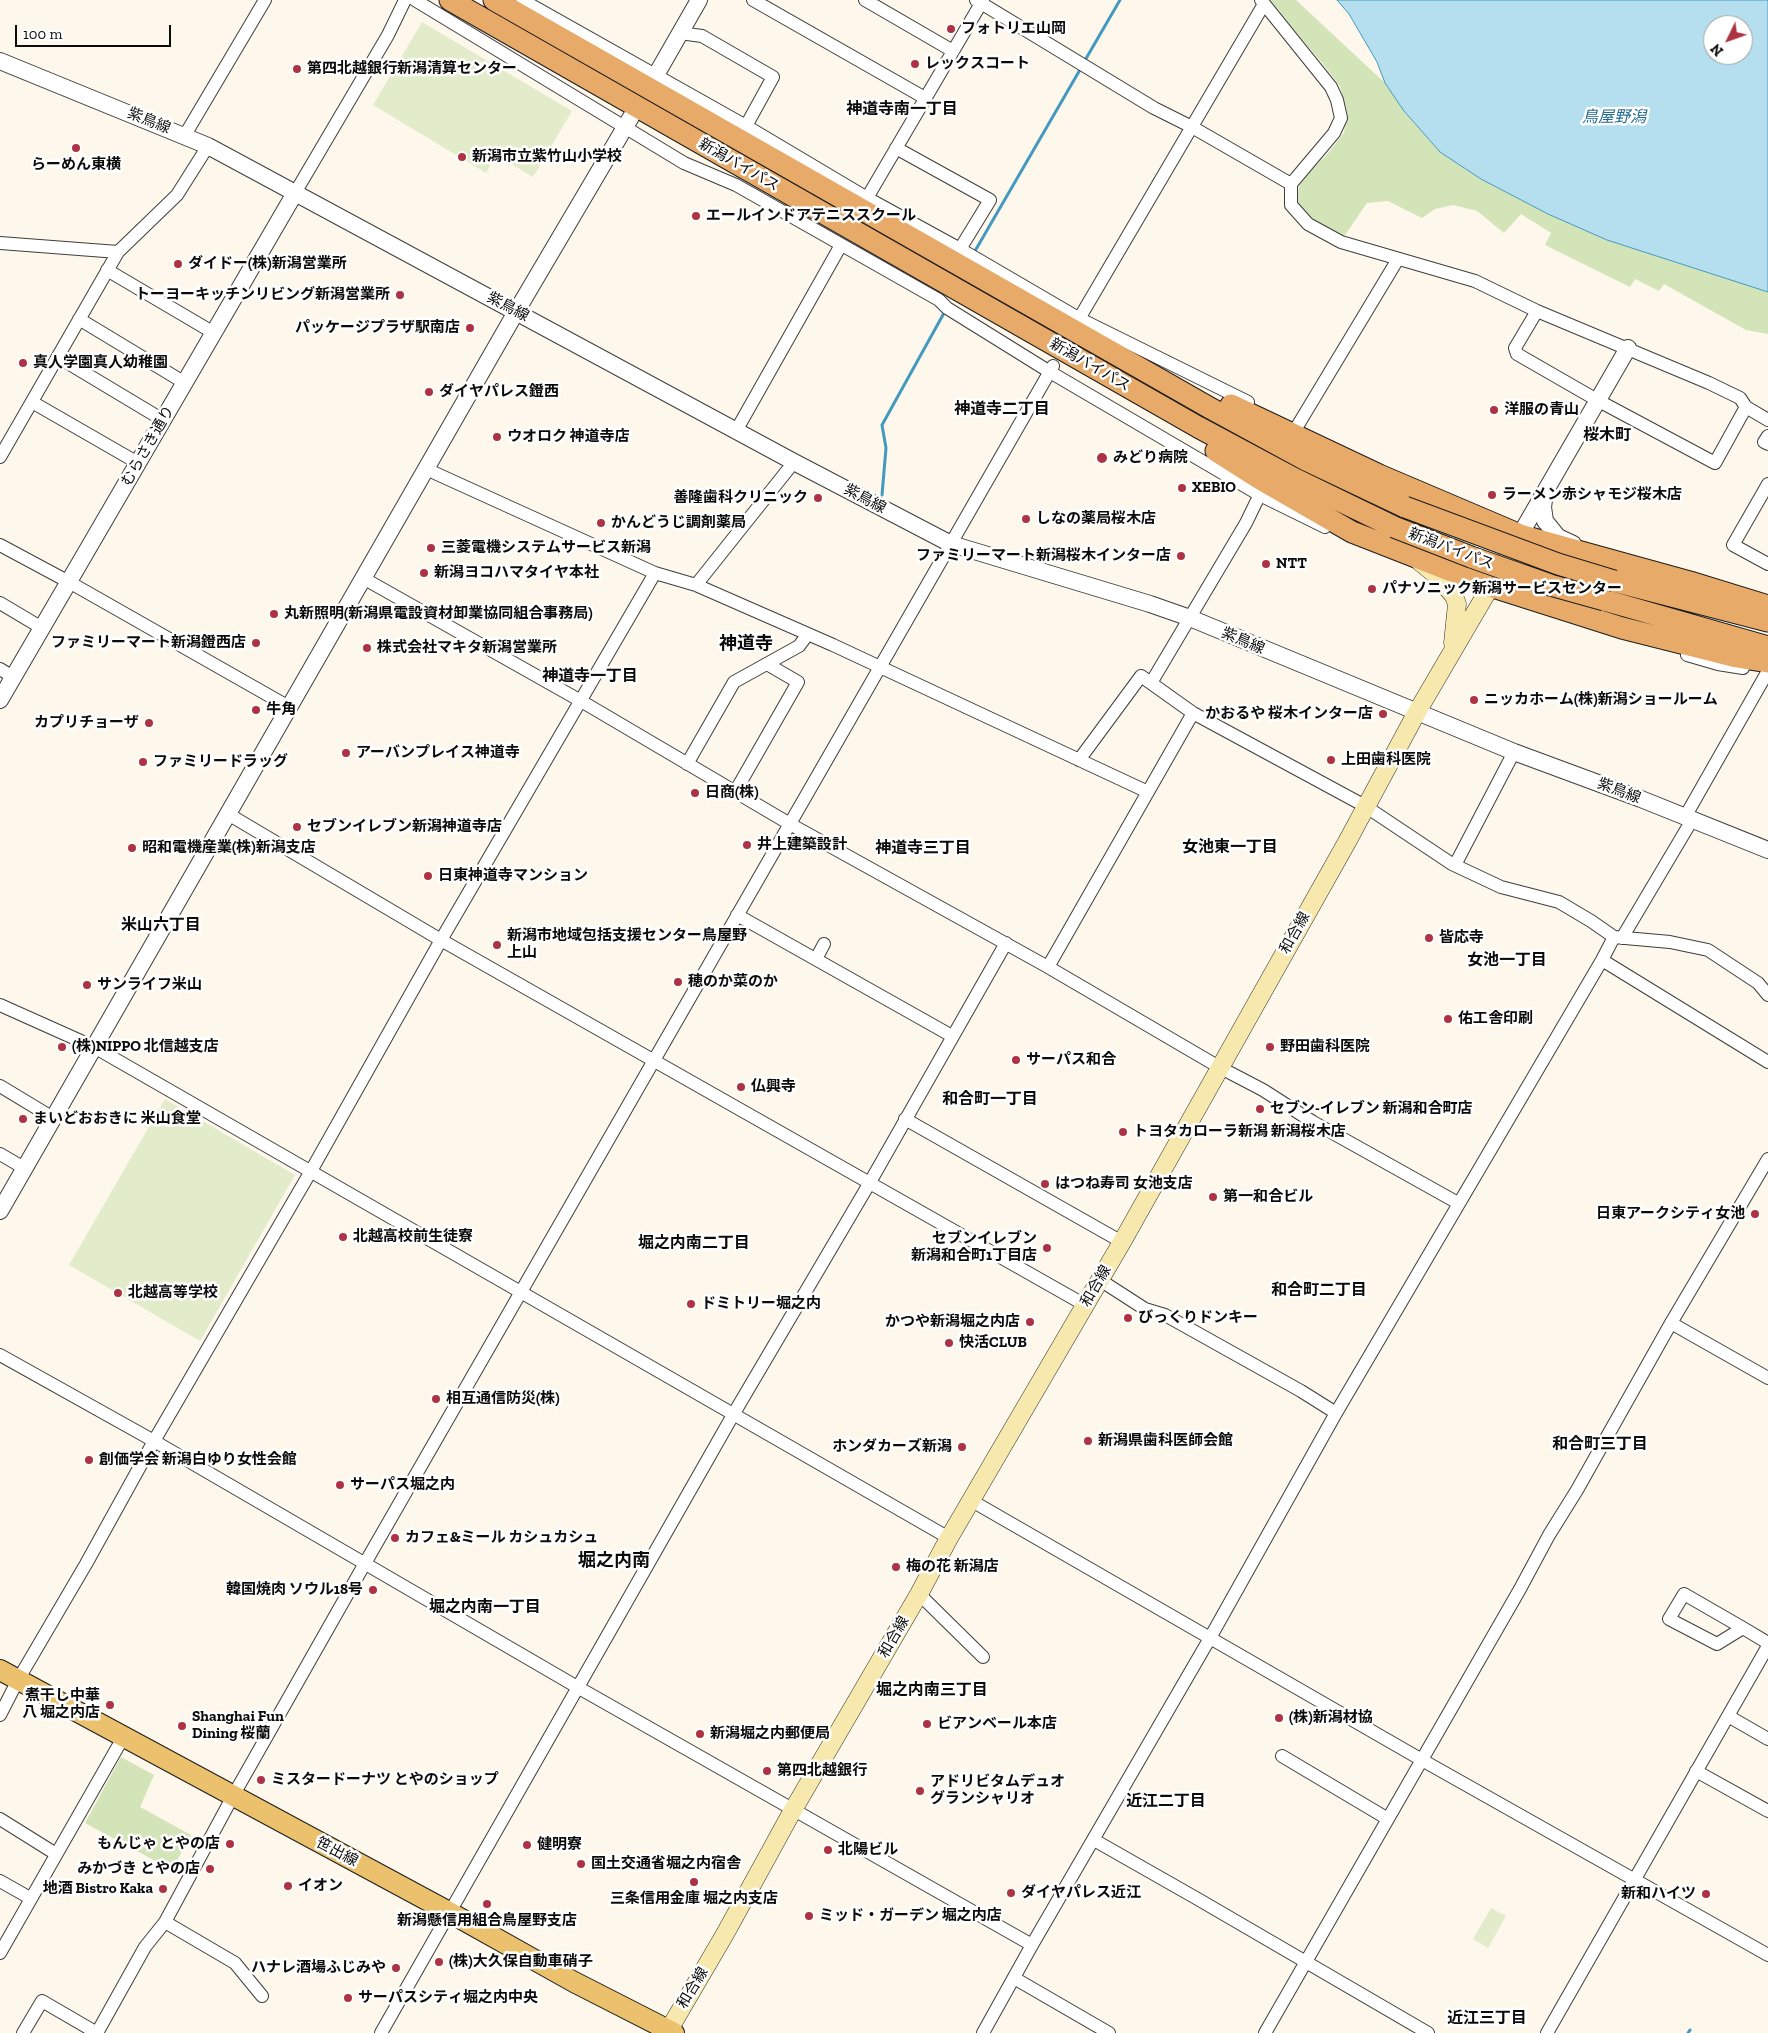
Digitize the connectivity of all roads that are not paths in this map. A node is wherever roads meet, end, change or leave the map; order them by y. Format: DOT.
graph roads {
  1 [pos="265,0"];
  2 [pos="405,0"];
  3 [pos="415,0"];
  4 [pos="450,0"];
  5 [pos="494,0"];
  6 [pos="522,0"];
  7 [pos="699,0"];
  8 [pos="753,0"];
  9 [pos="865,0"];
  10 [pos="980,1"];
  11 [pos="1263,2"];
  12 [pos="680,33"];
  13 [pos="953,51"];
  14 [pos="0,61"];
  15 [pos="654,79"];
  16 [pos="925,98"];
  17 [pos="628,123"];
  18 [pos="746,126"];
  19 [pos="1192,127"];
  20 [pos="185,135"];
  21 [pos="208,146"];
  22 [pos="896,148"];
  23 [pos="1291,184"];
  24 [pos="296,193"];
  25 [pos="867,198"];
  26 [pos="0,243"];
  27 [pos="841,245"];
  28 [pos="960,249"];
  29 [pos="118,252"];
  30 [pos="1398,259"];
  31 [pos="107,270"];
  32 [pos="1537,311"];
  33 [pos="516,312"];
  34 [pos="1009,318"];
  35 [pos="79,320"];
  36 [pos="1078,321"];
  37 [pos="214,333"];
  38 [pos="1628,348"];
  39 [pos="1110,351"];
  40 [pos="58,357"];
  41 [pos="1051,369"];
  42 [pos="185,383"];
  43 [pos="1597,400"];
  44 [pos="32,402"];
  45 [pos="1746,407"];
  46 [pos="163,420"];
  47 [pos="1768,420"];
  48 [pos="1296,428"];
  49 [pos="736,431"];
  50 [pos="1768,436"];
  51 [pos="1768,444"];
  52 [pos="0,457"];
  53 [pos="794,462"];
  54 [pos="138,463"];
  55 [pos="426,469"];
  56 [pos="1379,475"];
  57 [pos="1768,484"];
  58 [pos="1545,491"];
  59 [pos="1262,492"];
  60 [pos="1438,500"];
  61 [pos="1352,532"];
  62 [pos="1520,535"];
  63 [pos="1393,537"];
  64 [pos="951,544"];
  65 [pos="0,545"];
  66 [pos="1582,552"];
  67 [pos="1768,564"];
  68 [pos="654,572"];
  69 [pos="364,578"];
  70 [pos="69,582"];
  71 [pos="1690,582"];
  72 [pos="696,585"];
  73 [pos="1490,586"];
  74 [pos="1768,595"];
  75 [pos="0,604"];
  76 [pos="1768,606"];
  77 [pos="1190,618"];
  78 [pos="1595,619"];
  79 [pos="1768,621"];
  80 [pos="42,628"];
  81 [pos="808,634"];
  82 [pos="1768,647"];
  83 [pos="1452,651"];
  84 [pos="767,664"];
  85 [pos="881,667"];
  86 [pos="1768,669"];
  87 [pos="7,673"];
  88 [pos="1151,683"];
  89 [pos="0,700"];
  90 [pos="581,701"];
  91 [pos="289,707"];
  92 [pos="1416,712"];
  93 [pos="1193,713"];
  94 [pos="1514,752"];
  95 [pos="1079,760"];
  96 [pos="687,764"];
  97 [pos="735,792"];
  98 [pos="1148,792"];
  99 [pos="1365,806"];
  100 [pos="228,814"];
  101 [pos="1689,819"];
  102 [pos="790,824"];
  103 [pos="1768,850"];
  104 [pos="1455,865"];
  105 [pos="737,915"];
  106 [pos="1618,937"];
  107 [pos="441,940"];
  108 [pos="1006,943"];
  109 [pos="824,944"];
  110 [pos="816,959"];
  111 [pos="1602,960"];
  112 [pos="1048,967"];
  113 [pos="1768,976"];
  114 [pos="1765,991"];
  115 [pos="0,1005"];
  116 [pos="952,1036"];
  117 [pos="94,1047"];
  118 [pos="653,1061"];
  119 [pos="1768,1062"];
  120 [pos="1219,1067"];
  121 [pos="0,1086"];
  122 [pos="53,1118"];
  123 [pos="905,1119"];
  124 [pos="0,1154"];
  125 [pos="1768,1159"];
  126 [pos="24,1168"];
  127 [pos="311,1171"];
  128 [pos="869,1184"];
  129 [pos="1458,1203"];
  130 [pos="0,1211"];
  131 [pos="1122,1242"];
  132 [pos="1100,1280"];
  133 [pos="520,1292"];
  134 [pos="1085,1305"];
  135 [pos="1671,1323"];
  136 [pos="0,1355"];
  137 [pos="1768,1378"];
  138 [pos="1336,1414"];
  139 [pos="733,1415"];
  140 [pos="154,1441"];
  141 [pos="972,1501"];
  142 [pos="949,1538"];
  143 [pos="364,1565"];
  144 [pos="919,1594"];
  145 [pos="1743,1628"];
  146 [pos="1210,1638"];
  147 [pos="1768,1644"];
  148 [pos="982,1658"];
  149 [pos="0,1670"];
  150 [pos="18,1680"];
  151 [pos="579,1688"];
  152 [pos="0,1715"];
  153 [pos="1728,1716"];
  154 [pos="124,1736"];
  155 [pos="1768,1739"];
  156 [pos="1282,1756"];
  157 [pos="1422,1760"];
  158 [pos="1696,1771"];
  159 [pos="233,1796"];
  160 [pos="793,1810"];
  161 [pos="1768,1811"];
  162 [pos="0,1819"];
  163 [pos="1388,1819"];
  164 [pos="1094,1840"];
  165 [pos="56,1854"];
  166 [pos="1634,1879"];
  167 [pos="0,1880"];
  168 [pos="30,1898"];
  169 [pos="448,1912"];
  170 [pos="165,1922"];
  171 [pos="4,1936"];
  172 [pos="1032,1945"];
  173 [pos="0,1954"];
  174 [pos="1768,1955"];
  175 [pos="1306,1963"];
  176 [pos="1014,1978"];
  177 [pos="262,1996"];
  178 [pos="670,2032"];
  179 [pos="23,2033"];
  180 [pos="97,2033"];
  181 [pos="381,2033"];
  182 [pos="983,2033"];
  183 [pos="1109,2033"];
  184 [pos="1266,2033"];
  185 [pos="1428,2033"];
  186 [pos="1547,2033"];
  1 -- 20 [label="street"];
  2 -- 24 [label="street"];
  3 -- 17 [label="street"];
  4 -- 34 [label="highway, 新潟バイパス"];
  5 -- 39 [label="highway, 新潟バイパス"];
  6 -- 15 [label="street"];
  7 -- 12 [label="street"];
  8 -- 16 [label="street"];
  9 -- 13 [label="street"];
  10 -- 13 [label="street"];
  10 -- 19 [label="street"];
  11 -- 19 [label="street"];
  11 -- 23 [label="street"];
  12 -- 15 [label="street"];
  12 -- 18 [label="street"];
  13 -- 16 [label="street"];
  14 -- 20 [label="street, 紫鳥線"];
  15 -- 18 [label="street"];
  16 -- 22 [label="street"];
  17 -- 27 [label="street"];
  17 -- 33 [label="street"];
  18 -- 25 [label="street"];
  19 -- 23 [label="street"];
  19 -- 36 [label="street"];
  20 -- 21 [label="street, 紫鳥線"];
  21 -- 24 [label="street, 紫鳥線"];
  21 -- 29 [label="street"];
  22 -- 25 [label="street"];
  22 -- 28 [label="street"];
  23 -- 30 [label="street"];
  24 -- 33 [label="street, 紫鳥線"];
  24 -- 37 [label="street, むらさき通り"];
  25 -- 28 [label="street"];
  26 -- 29 [label="street"];
  27 -- 41 [label="street"];
  27 -- 49 [label="street"];
  28 -- 36 [label="street"];
  29 -- 31 [label="street"];
  30 -- 32 [label="street"];
  30 -- 48 [label="street"];
  31 -- 35 [label="street"];
  31 -- 37 [label="street"];
  32 -- 38 [label="street"];
  32 -- 43 [label="street"];
  33 -- 49 [label="street, 紫鳥線"];
  33 -- 55 [label="street"];
  34 -- 61 [label="highway"];
  34 -- 63 [label="highway, 新潟バイパス"];
  35 -- 40 [label="street"];
  35 -- 42 [label="street"];
  36 -- 48 [label="street"];
  37 -- 42 [label="street, むらさき通り"];
  38 -- 43 [label="street"];
  38 -- 45 [label="street"];
  39 -- 56 [label="highway"];
  39 -- 79 [label="highway, 新潟バイパス, bridge"];
  40 -- 44 [label="street"];
  40 -- 46 [label="street"];
  41 -- 59 [label="street"];
  41 -- 64 [label="street"];
  42 -- 46 [label="street, むらさき通り"];
  43 -- 45 [label="street"];
  43 -- 58 [label="street"];
  44 -- 52 [label="street"];
  44 -- 54 [label="street"];
  45 -- 47 [label="street"];
  46 -- 54 [label="street, むらさき通り"];
  48 -- 56 [label="street"];
  49 -- 53 [label="street, 紫鳥線"];
  50 -- 51 [label="street"];
  53 -- 64 [label="street, 紫鳥線"];
  53 -- 72 [label="street"];
  54 -- 70 [label="street, むらさき通り"];
  55 -- 68 [label="street"];
  55 -- 69 [label="street"];
  56 -- 60 [label="highway"];
  57 -- 67 [label="street"];
  58 -- 62 [label="street"];
  58 -- 66 [label="street"];
  59 -- 61 [label="street"];
  59 -- 77 [label="street"];
  60 -- 62 [label="highway"];
  60 -- 73 [label="highway"];
  61 -- 63 [label="highway"];
  62 -- 66 [label="highway"];
  62 -- 73 [label="main road, 和合線"];
  62 -- 78 [label="highway"];
  63 -- 73 [label="highway"];
  63 -- 82 [label="highway, 新潟バイパス, bridge"];
  63 -- 83 [label="main road"];
  64 -- 77 [label="street, 紫鳥線"];
  64 -- 85 [label="street"];
  65 -- 70 [label="street"];
  66 -- 71 [label="highway"];
  68 -- 72 [label="street"];
  68 -- 90 [label="street"];
  69 -- 90 [label="street"];
  69 -- 91 [label="street"];
  70 -- 80 [label="street, むらさき通り"];
  70 -- 91 [label="street"];
  71 -- 74 [label="street"];
  71 -- 76 [label="highway"];
  72 -- 81 [label="street"];
  73 -- 78 [label="highway"];
  73 -- 83 [label="main road, 和合線"];
  75 -- 80 [label="street"];
  77 -- 88 [label="street"];
  77 -- 92 [label="street, 紫鳥線"];
  78 -- 86 [label="highway"];
  80 -- 87 [label="street, むらさき通り"];
  81 -- 84 [label="street"];
  81 -- 85 [label="street"];
  83 -- 92 [label="main road, 和合線"];
  84 -- 96 [label="street"];
  84 -- 97 [label="street"];
  85 -- 95 [label="street"];
  85 -- 102 [label="street"];
  86 -- 101 [label="street"];
  87 -- 89 [label="street, むらさき通り"];
  88 -- 93 [label="street"];
  88 -- 95 [label="street"];
  90 -- 96 [label="street"];
  90 -- 107 [label="street"];
  91 -- 100 [label="street"];
  92 -- 94 [label="street, 紫鳥線"];
  92 -- 99 [label="main road, 和合線"];
  93 -- 98 [label="street"];
  93 -- 99 [label="street"];
  94 -- 101 [label="street, 紫鳥線"];
  94 -- 104 [label="street"];
  95 -- 98 [label="street"];
  96 -- 97 [label="street"];
  97 -- 102 [label="street"];
  98 -- 112 [label="street"];
  99 -- 104 [label="street"];
  99 -- 120 [label="main road, 和合線"];
  100 -- 107 [label="street"];
  100 -- 117 [label="street"];
  101 -- 103 [label="street, 紫鳥線"];
  101 -- 106 [label="street"];
  102 -- 105 [label="street"];
  102 -- 108 [label="street"];
  104 -- 106 [label="street"];
  105 -- 110 [label="street"];
  105 -- 118 [label="street"];
  106 -- 111 [label="street"];
  106 -- 114 [label="street"];
  107 -- 118 [label="street"];
  107 -- 127 [label="street"];
  108 -- 112 [label="street"];
  108 -- 116 [label="street"];
  109 -- 110 [label="street"];
  110 -- 116 [label="street"];
  111 -- 119 [label="street"];
  111 -- 129 [label="street"];
  112 -- 120 [label="street"];
  113 -- 114 [label="street"];
  115 -- 117 [label="street"];
  116 -- 123 [label="street"];
  117 -- 122 [label="street"];
  117 -- 127 [label="street"];
  118 -- 128 [label="street"];
  118 -- 133 [label="street"];
  120 -- 129 [label="street"];
  120 -- 131 [label="main road, 和合線"];
  121 -- 122 [label="street"];
  122 -- 126 [label="street"];
  123 -- 128 [label="street"];
  123 -- 131 [label="street"];
  124 -- 126 [label="street"];
  125 -- 135 [label="street"];
  126 -- 130 [label="street"];
  127 -- 133 [label="street"];
  127 -- 140 [label="street"];
  128 -- 134 [label="street"];
  128 -- 139 [label="street"];
  129 -- 138 [label="street"];
  131 -- 132 [label="main road, 和合線"];
  132 -- 134 [label="main road, 和合線"];
  132 -- 138 [label="street"];
  133 -- 139 [label="street"];
  133 -- 143 [label="street"];
  134 -- 141 [label="main road, 和合線"];
  135 -- 137 [label="street"];
  135 -- 157 [label="street"];
  136 -- 140 [label="street"];
  138 -- 146 [label="street"];
  139 -- 142 [label="street"];
  139 -- 151 [label="street"];
  140 -- 143 [label="street"];
  140 -- 150 [label="street"];
  141 -- 142 [label="main road, 和合線"];
  141 -- 146 [label="street"];
  142 -- 144 [label="main road, 和合線"];
  143 -- 151 [label="street"];
  143 -- 159 [label="street"];
  144 -- 148 [label="street"];
  144 -- 160 [label="main road, 和合線"];
  145 -- 145 [label="street"];
  145 -- 147 [label="street"];
  146 -- 157 [label="street"];
  146 -- 164 [label="street"];
  147 -- 153 [label="street"];
  149 -- 150 [label="main road, 笹出線"];
  150 -- 152 [label="street"];
  150 -- 154 [label="main road, 笹出線"];
  151 -- 160 [label="street"];
  151 -- 169 [label="street"];
  153 -- 155 [label="street"];
  153 -- 158 [label="street"];
  154 -- 159 [label="main road, 笹出線"];
  154 -- 165 [label="street"];
  156 -- 163 [label="street"];
  157 -- 163 [label="street"];
  157 -- 166 [label="street"];
  158 -- 161 [label="street"];
  158 -- 166 [label="street"];
  159 -- 169 [label="main road, 笹出線"];
  159 -- 170 [label="street"];
  160 -- 172 [label="street"];
  160 -- 178 [label="main road, 和合線"];
  162 -- 165 [label="street"];
  163 -- 175 [label="street"];
  164 -- 172 [label="street"];
  164 -- 175 [label="street"];
  165 -- 168 [label="street"];
  166 -- 174 [label="street"];
  166 -- 186 [label="street"];
  167 -- 168 [label="street"];
  168 -- 171 [label="street"];
  169 -- 178 [label="main road, 笹出線"];
  169 -- 181 [label="street"];
  170 -- 177 [label="street"];
  170 -- 180 [label="street"];
  171 -- 173 [label="street"];
  172 -- 176 [label="street"];
  175 -- 184 [label="street"];
  175 -- 185 [label="street"];
  176 -- 182 [label="street"];
  176 -- 183 [label="street"];
  179 -- 180 [label="street"];
}
